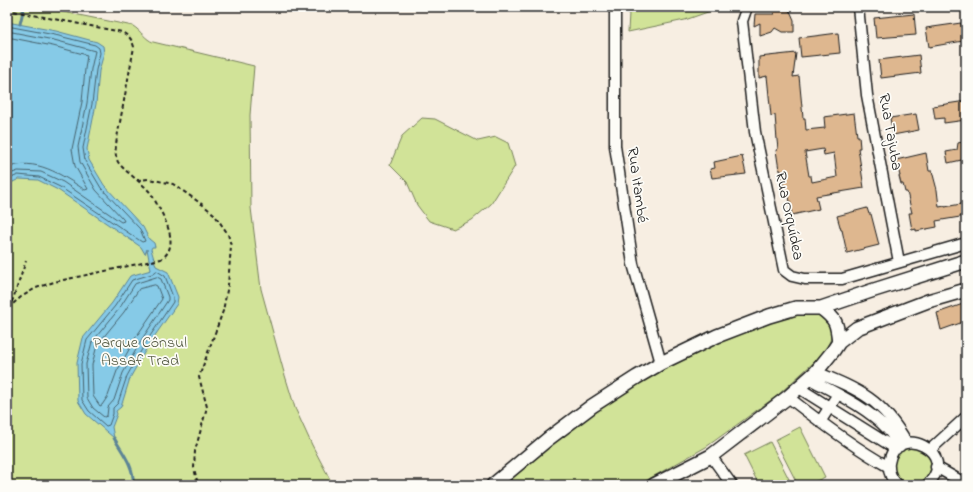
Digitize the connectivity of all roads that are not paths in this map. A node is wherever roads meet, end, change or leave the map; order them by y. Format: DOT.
graph roads {
  1 [pos="615,7"];
  2 [pos="747,7"];
  3 [pos="858,7"];
  4 [pos="966,243"];
  5 [pos="966,261"];
  6 [pos="899,262"];
  7 [pos="966,290"];
  8 [pos="822,308"];
  9 [pos="839,342"];
  10 [pos="661,363"];
  11 [pos="813,375"];
  12 [pos="799,388"];
  13 [pos="838,394"];
  14 [pos="788,397"];
  15 [pos="829,407"];
  16 [pos="882,408"];
  17 [pos="875,417"];
  18 [pos="966,417"];
  19 [pos="820,422"];
  20 [pos="901,446"];
  21 [pos="930,450"];
  22 [pos="711,456"];
  23 [pos="888,467"];
  24 [pos="936,467"];
  25 [pos="966,484"];
  26 [pos="493,485"];
  27 [pos="654,485"];
  28 [pos="732,485"];
  29 [pos="898,485"];
  30 [pos="927,485"];
  1 -- 10 [label="street, Rua Itambé"];
  2 -- 6 [label="street, Rua Orquídea"];
  3 -- 6 [label="street, Rua Tajuba"];
  4 -- 6 [label="street, Rua Orquídea"];
  5 -- 8 [label="street"];
  7 -- 9 [label="street"];
  8 -- 9 [label="street"];
  8 -- 10 [label="street"];
  9 -- 11 [label="street"];
  10 -- 26 [label="street"];
  11 -- 12 [label="street"];
  11 -- 13 [label="street"];
  11 -- 16 [label="street"];
  12 -- 14 [label="street"];
  12 -- 15 [label="street"];
  13 -- 15 [label="street"];
  13 -- 17 [label="street"];
  14 -- 19 [label="street"];
  14 -- 22 [label="street"];
  15 -- 19 [label="street"];
  15 -- 20 [label="street"];
  16 -- 17 [label="street"];
  16 -- 20 [label="street"];
  17 -- 20 [label="street"];
  18 -- 21 [label="street"];
  19 -- 23 [label="street"];
  20 -- 21 [label="street"];
  20 -- 23 [label="street"];
  21 -- 24 [label="street"];
  22 -- 27 [label="street"];
  22 -- 28 [label="street"];
  23 -- 29 [label="street"];
  24 -- 25 [label="street"];
  24 -- 30 [label="street"];
}
